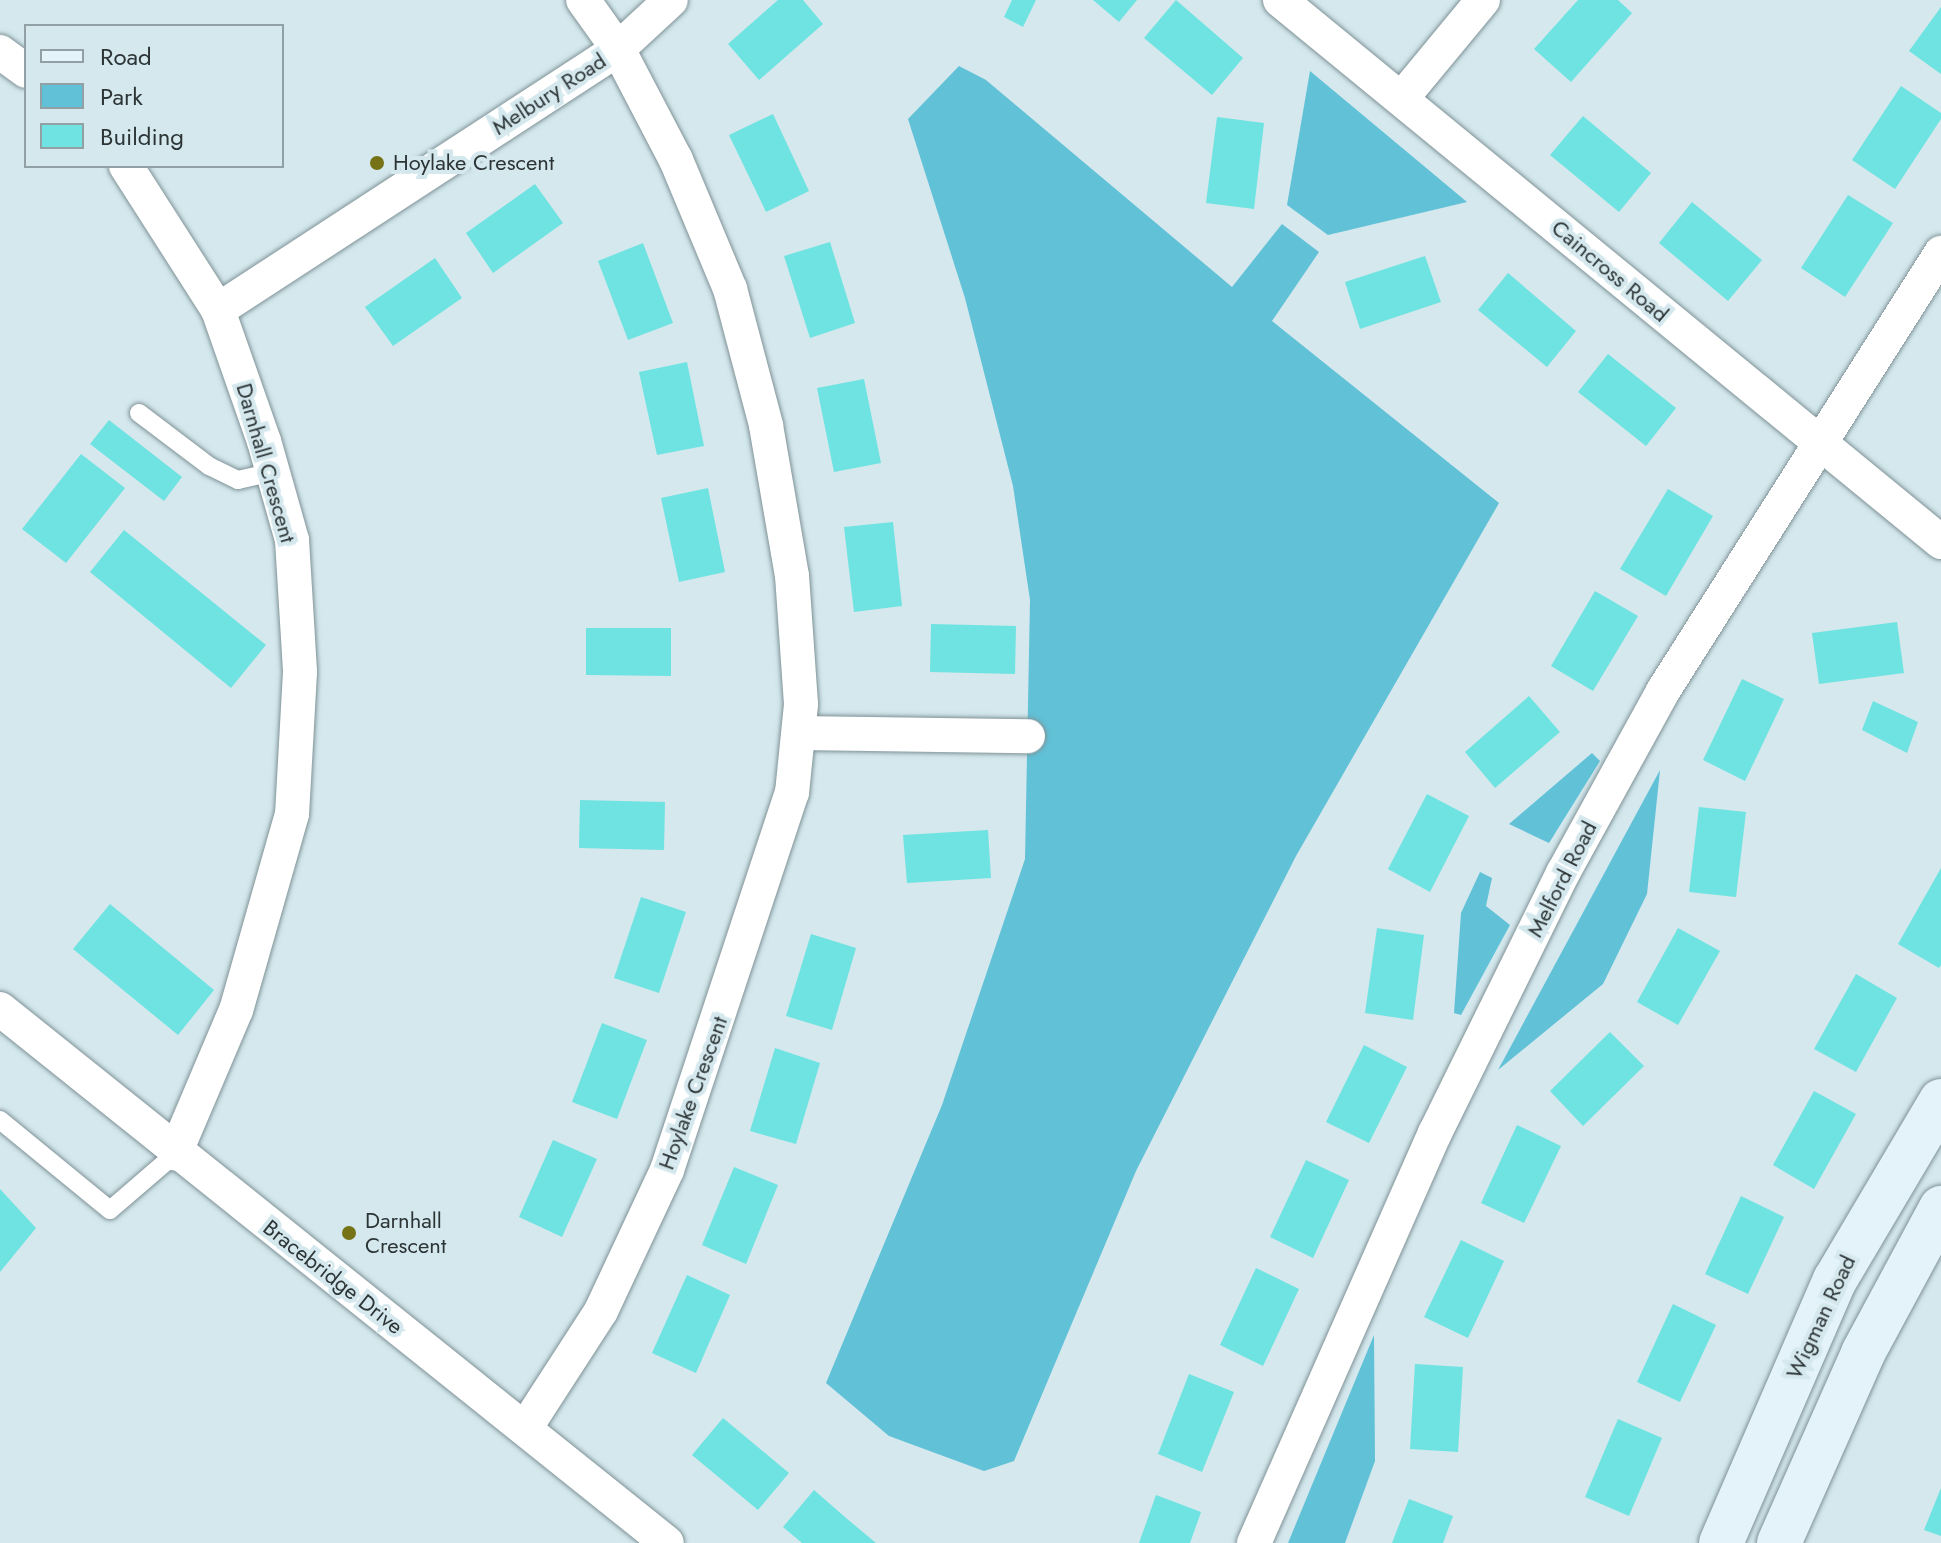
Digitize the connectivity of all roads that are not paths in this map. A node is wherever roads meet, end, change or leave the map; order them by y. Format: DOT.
graph roads {
  1 [pos="583,0"];
  2 [pos="671,0"];
  3 [pos="1280,0"];
  4 [pos="1483,0"];
  5 [pos="618,49"];
  6 [pos="0,52"];
  7 [pos="24,70"];
  8 [pos="1402,98"];
  9 [pos="127,168"];
  10 [pos="1941,253"];
  11 [pos="218,310"];
  12 [pos="139,413"];
  13 [pos="1817,443"];
  14 [pos="273,472"];
  15 [pos="1941,542"];
  16 [pos="799,733"];
  17 [pos="1028,736"];
  18 [pos="0,1009"];
  19 [pos="1941,1101"];
  20 [pos="0,1120"];
  21 [pos="175,1154"];
  22 [pos="1941,1208"];
  23 [pos="526,1427"];
  24 [pos="667,1543"];
  25 [pos="1254,1543"];
  26 [pos="1721,1543"];
  27 [pos="1779,1543"];
  1 -- 5 [label="street, Hoylake Crescent"];
  2 -- 5 [label="street, Melbury Road"];
  3 -- 8 [label="street, Caincross Road"];
  4 -- 8 [label="street"];
  5 -- 11 [label="street, Melbury Road"];
  5 -- 16 [label="street, Hoylake Crescent"];
  6 -- 7 [label="street"];
  8 -- 13 [label="street, Caincross Road"];
  9 -- 11 [label="street, Darnhall Crescent"];
  10 -- 13 [label="street, Melford Road"];
  11 -- 14 [label="street, Darnhall Crescent"];
  12 -- 14 [label="lane"];
  13 -- 15 [label="street, Caincross Road"];
  13 -- 25 [label="street, Melford Road"];
  14 -- 21 [label="street, Darnhall Crescent"];
  16 -- 17 [label="street"];
  16 -- 23 [label="street, Hoylake Crescent"];
  18 -- 21 [label="street, Bracebridge Drive"];
  19 -- 26 [label="street, Wigman Road"];
  20 -- 21 [label="lane"];
  21 -- 23 [label="street, Bracebridge Drive"];
  22 -- 27 [label="street"];
  23 -- 24 [label="street, Bracebridge Drive"];
}
